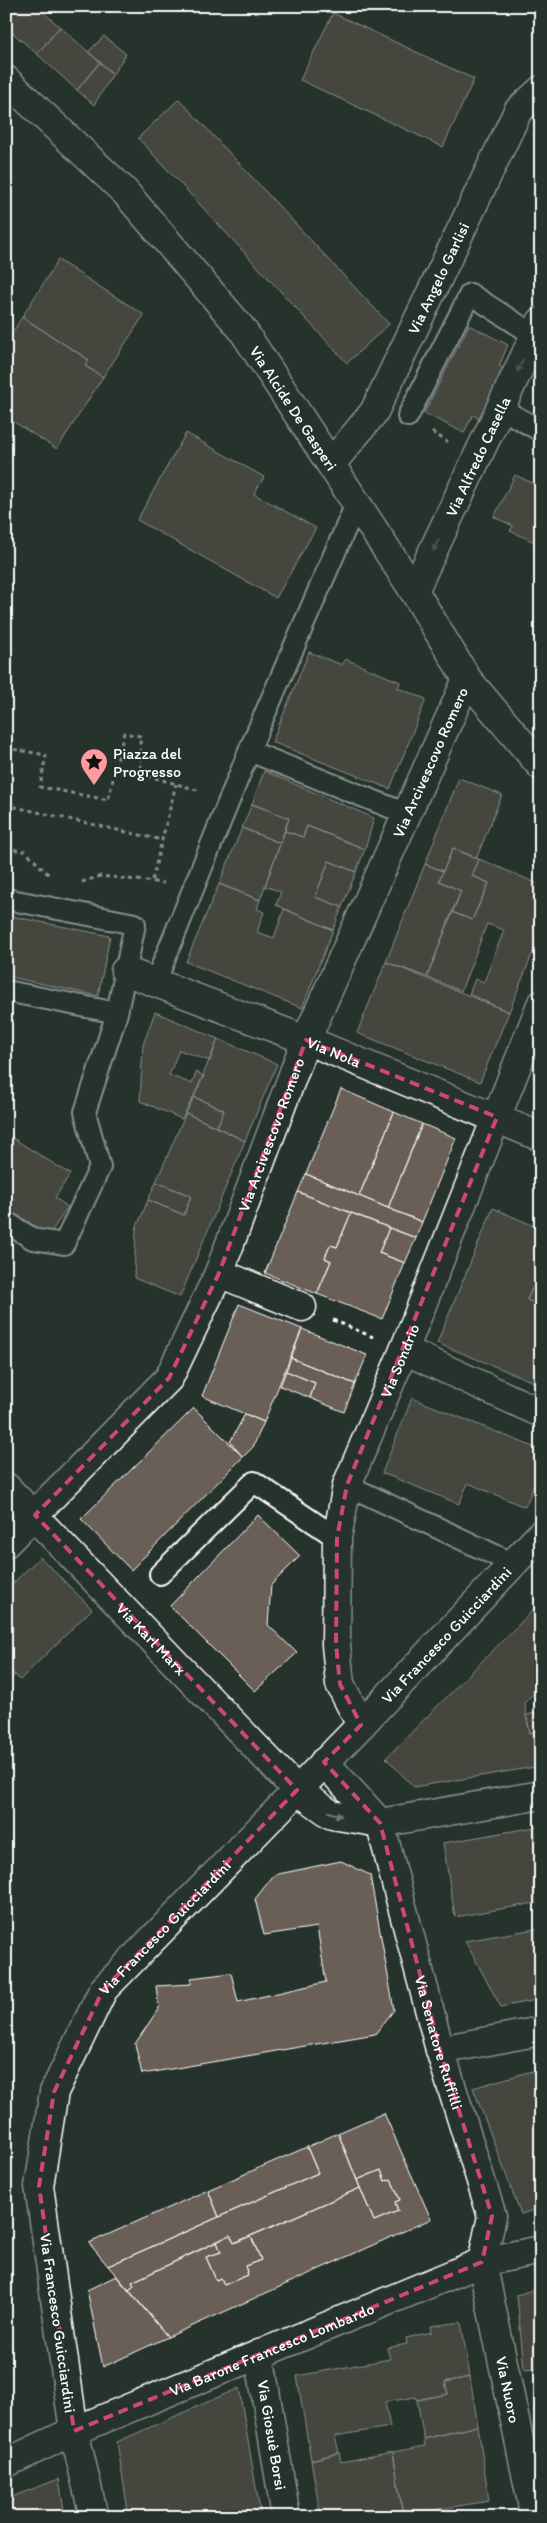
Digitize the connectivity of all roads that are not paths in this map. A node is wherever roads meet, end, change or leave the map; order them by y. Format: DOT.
graph roads {
  1 [pos="6,80"];
  2 [pos="541,90"];
  3 [pos="538,329"];
  4 [pos="500,408"];
  5 [pos="408,416"];
  6 [pos="541,431"];
  7 [pos="331,464"];
  8 [pos="356,504"];
  9 [pos="414,591"];
  10 [pos="467,680"];
  11 [pos="249,751"];
  12 [pos="541,766"];
  13 [pos="407,814"];
  14 [pos="6,899"];
  15 [pos="125,971"];
  16 [pos="155,983"];
  17 [pos="6,991"];
  18 [pos="541,1005"];
  19 [pos="116,1013"];
  20 [pos="306,1040"];
  21 [pos="497,1117"];
  22 [pos="541,1136"];
  23 [pos="6,1222"];
  24 [pos="219,1272"];
  25 [pos="302,1306"];
  26 [pos="404,1350"];
  27 [pos="541,1413"];
  28 [pos="347,1485"];
  29 [pos="6,1487"];
  30 [pos="35,1515"];
  31 [pos="541,1534"];
  32 [pos="336,1538"];
  33 [pos="6,1543"];
  34 [pos="514,1564"];
  35 [pos="160,1574"];
  36 [pos="361,1724"];
  37 [pos="324,1762"];
  38 [pos="297,1790"];
  39 [pos="541,1795"];
  40 [pos="380,1823"];
  41 [pos="541,2031"];
  42 [pos="440,2050"];
  43 [pos="541,2250"];
  44 [pos="482,2262"];
  45 [pos="259,2354"];
  46 [pos="74,2431"];
  47 [pos="6,2462"];
  48 [pos="94,2517"];
  49 [pos="286,2517"];
  50 [pos="535,2517"];
  1 -- 7 [label="street, Via Alcide De Gasperi"];
  2 -- 7 [label="street, Via Angelo Garlisi"];
  3 -- 4 [label="street, Via Alfredo Casella, one-way"];
  3 -- 5 [label="lane"];
  4 -- 6 [label="lane"];
  4 -- 9 [label="street, Via Alfredo Casella, one-way"];
  7 -- 8 [label="street, Via Alcide De Gasperi"];
  8 -- 9 [label="street, Via Alcide De Gasperi"];
  8 -- 11 [label="lane"];
  9 -- 10 [label="street, Via Alcide De Gasperi"];
  10 -- 12 [label="street, Via Alcide De Gasperi"];
  10 -- 13 [label="street, Via Arcivescovo Romero"];
  11 -- 13 [label="lane"];
  11 -- 16 [label="lane"];
  13 -- 20 [label="street, Via Arcivescovo Romero"];
  14 -- 15 [label="lane"];
  15 -- 16 [label="street, Via Nola"];
  15 -- 19 [label="lane"];
  16 -- 20 [label="street, Via Nola"];
  17 -- 19 [label="lane"];
  18 -- 21 [label="street, Via Sondrio"];
  19 -- 23 [label="lane"];
  20 -- 21 [label="street, Via Nola"];
  20 -- 24 [label="street, Via Arcivescovo Romero"];
  21 -- 22 [label="street, Via Nola"];
  21 -- 26 [label="street, Via Sondrio"];
  24 -- 25 [label="street"];
  24 -- 30 [label="street, Via Arcivescovo Romero"];
  26 -- 27 [label="street"];
  26 -- 28 [label="street, Via Sondrio"];
  28 -- 32 [label="street, Via Sondrio"];
  28 -- 34 [label="lane"];
  29 -- 30 [label="street, Via Karl Marx"];
  30 -- 33 [label="street, Via Arcivescovo Romero"];
  30 -- 38 [label="street, Via Karl Marx"];
  31 -- 34 [label="street, Via Francesco Guicciardini"];
  32 -- 35 [label="lane"];
  32 -- 36 [label="street, Via Sondrio"];
  34 -- 36 [label="street, Via Francesco Guicciardini"];
  36 -- 37 [label="street, Via Francesco Guicciardini"];
  37 -- 38 [label="street, Via Francesco Guicciardini"];
  37 -- 40 [label="street"];
  38 -- 40 [label="street, Via Karl Marx, one-way"];
  38 -- 46 [label="street, Via Francesco Guicciardini"];
  39 -- 40 [label="street, Via Karl Marx"];
  40 -- 42 [label="street, Via Senatore Ruffilli"];
  41 -- 42 [label="street"];
  42 -- 44 [label="street, Via Senatore Ruffilli"];
  43 -- 44 [label="street, Via Barone Francesco Lombardo"];
  44 -- 45 [label="street, Via Barone Francesco Lombardo"];
  44 -- 50 [label="street, Via Nuoro"];
  45 -- 46 [label="street, Via Barone Francesco Lombardo"];
  45 -- 49 [label="street, Via Giosuè Borsi"];
  46 -- 47 [label="street, Via Barone Francesco Lombardo"];
  46 -- 48 [label="street, Via Francesco Guicciardini"];
}
